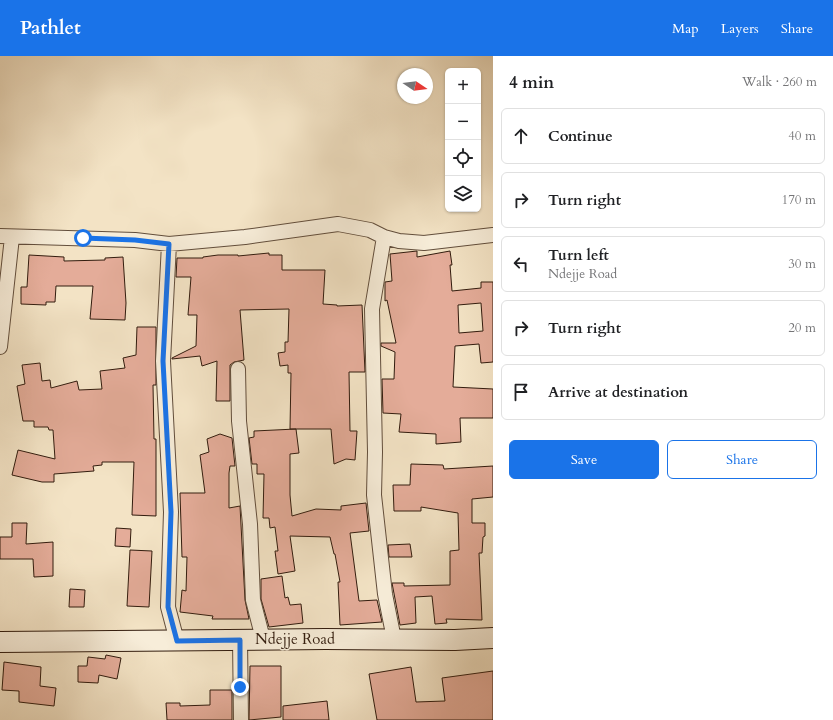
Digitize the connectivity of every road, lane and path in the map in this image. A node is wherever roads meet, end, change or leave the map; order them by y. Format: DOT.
graph roads {
  1 [pos="493,235"];
  2 [pos="6,237"];
  3 [pos="384,237"];
  4 [pos="169,244"];
  5 [pos="0,347"];
  6 [pos="238,369"];
  7 [pos="493,638"];
  8 [pos="263,639"];
  9 [pos="394,639"];
  10 [pos="240,640"];
  11 [pos="177,641"];
  12 [pos="0,642"];
  13 [pos="241,720"];
  1 -- 3 [label="street"];
  2 -- 4 [label="street"];
  2 -- 5 [label="street"];
  3 -- 4 [label="street"];
  3 -- 9 [label="street"];
  4 -- 11 [label="street"];
  6 -- 8 [label="street"];
  7 -- 9 [label="street, Ndejje Road"];
  8 -- 9 [label="street, Ndejje Road"];
  8 -- 10 [label="street, Ndejje Road"];
  10 -- 11 [label="street, Ndejje Road"];
  10 -- 13 [label="street"];
  11 -- 12 [label="street, Ndejje Road"];
}
